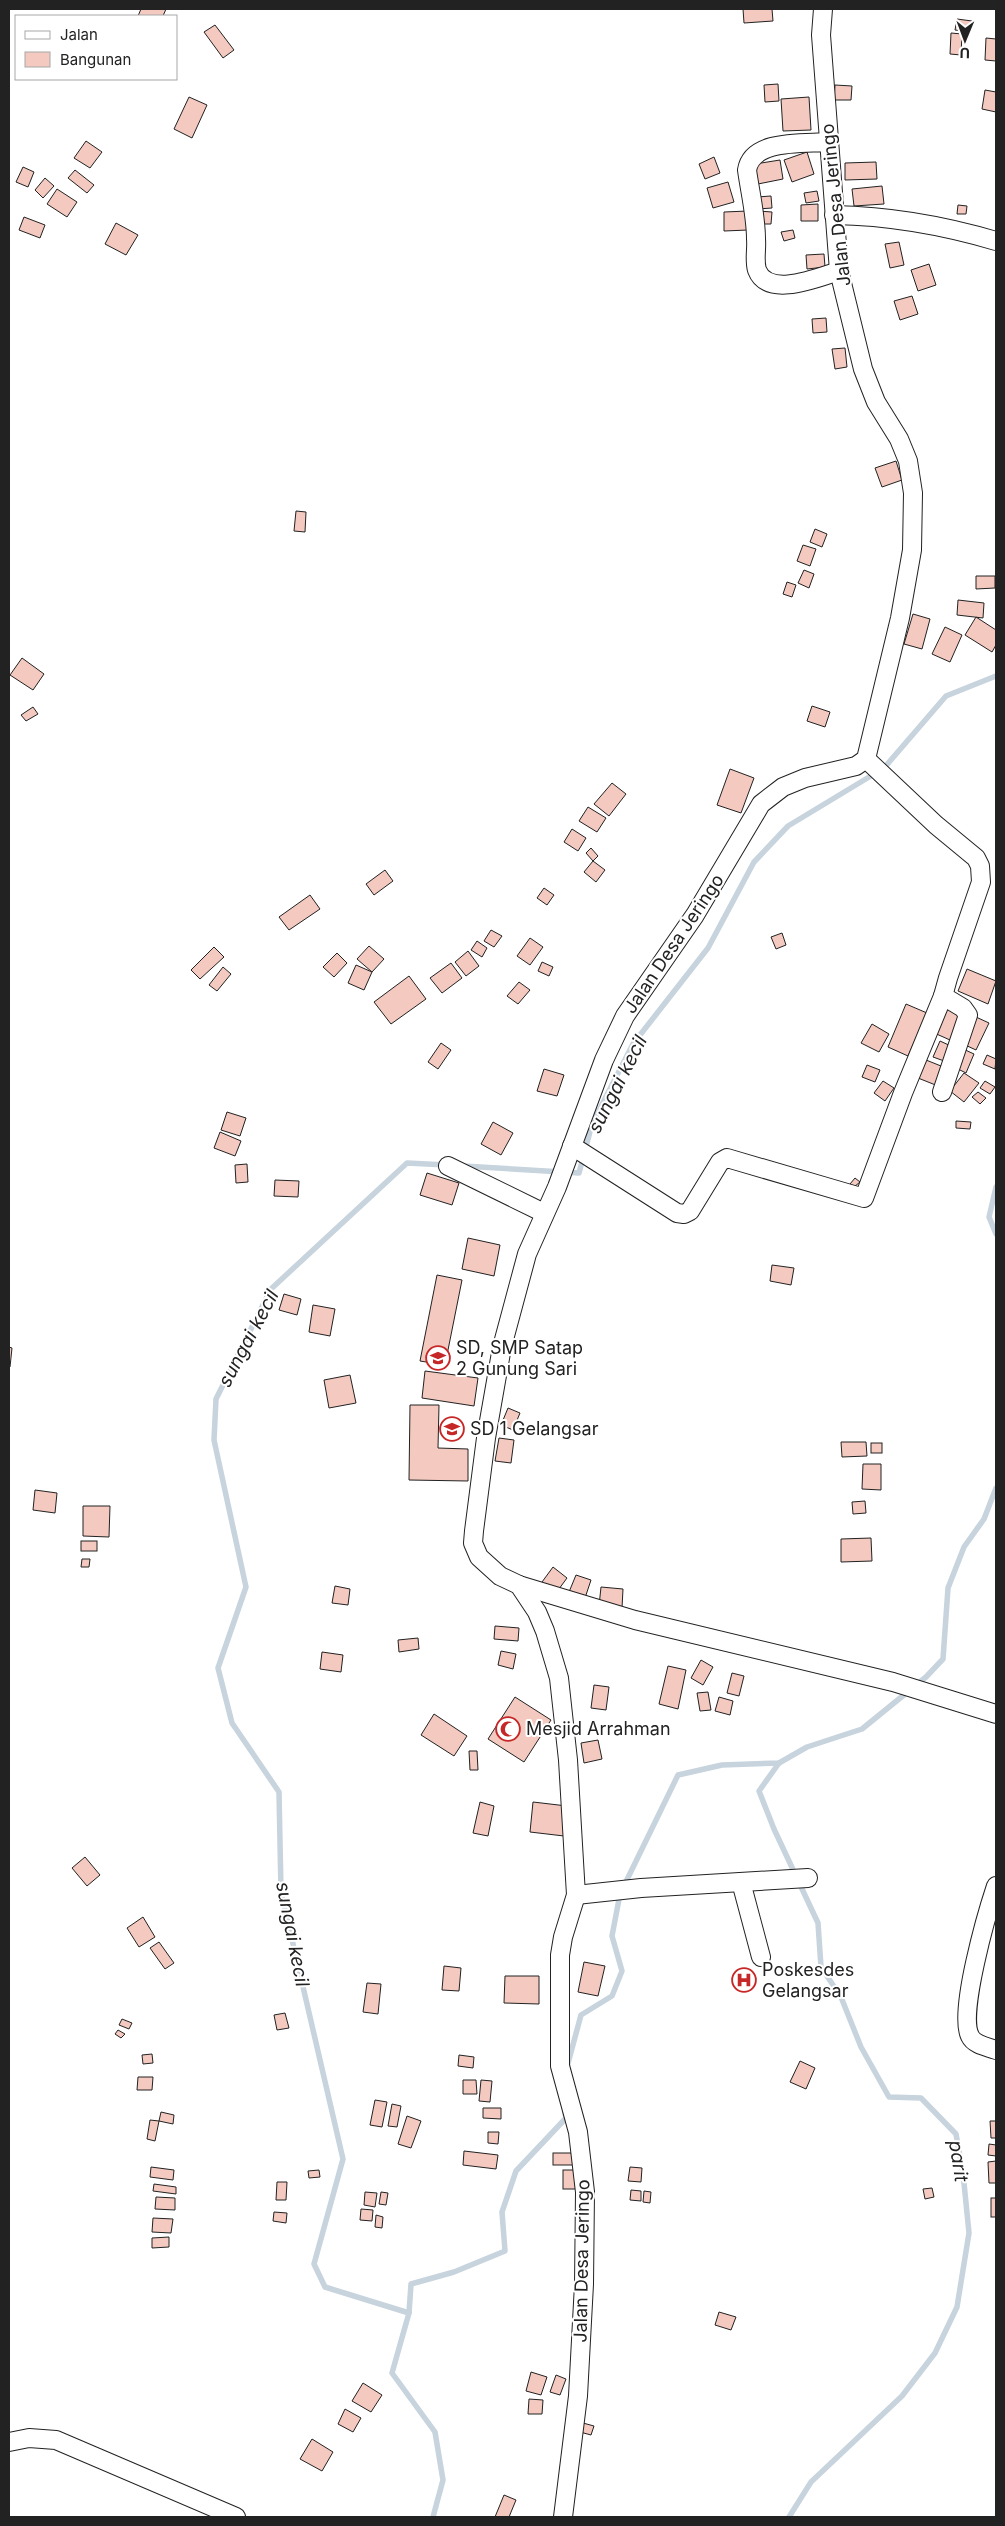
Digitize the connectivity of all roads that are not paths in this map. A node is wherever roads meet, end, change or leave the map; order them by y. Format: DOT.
graph roads {
  1 [pos="823,9"];
  2 [pos="828,142"];
  3 [pos="834,215"];
  4 [pos="996,241"];
  5 [pos="839,271"];
  6 [pos="866,760"];
  7 [pos="944,996"];
  8 [pos="942,1092"];
  9 [pos="578,1153"];
  10 [pos="448,1166"];
  11 [pos="544,1213"];
  12 [pos="519,1585"];
  13 [pos="996,1714"];
  14 [pos="808,1878"];
  15 [pos="741,1882"];
  16 [pos="996,1886"];
  17 [pos="576,1894"];
  18 [pos="761,1957"];
  19 [pos="996,2050"];
  20 [pos="9,2442"];
  21 [pos="236,2517"];
  22 [pos="563,2517"];
  1 -- 2 [label="street, Jalan Desa Jeringo"];
  2 -- 3 [label="street, Jalan Desa Jeringo"];
  2 -- 5 [label="street"];
  3 -- 4 [label="street"];
  3 -- 5 [label="street, Jalan Desa Jeringo"];
  5 -- 6 [label="street, Jalan Desa Jeringo"];
  6 -- 7 [label="street"];
  6 -- 9 [label="street, Jalan Desa Jeringo"];
  7 -- 8 [label="street"];
  7 -- 9 [label="street"];
  9 -- 11 [label="street, Jalan Desa Jeringo"];
  10 -- 11 [label="street"];
  11 -- 12 [label="street, Jalan Desa Jeringo"];
  12 -- 13 [label="street"];
  12 -- 17 [label="street, Jalan Desa Jeringo"];
  14 -- 15 [label="street"];
  15 -- 17 [label="street"];
  15 -- 18 [label="street"];
  16 -- 19 [label="street"];
  17 -- 22 [label="street, Jalan Desa Jeringo"];
  20 -- 21 [label="street"];
}
